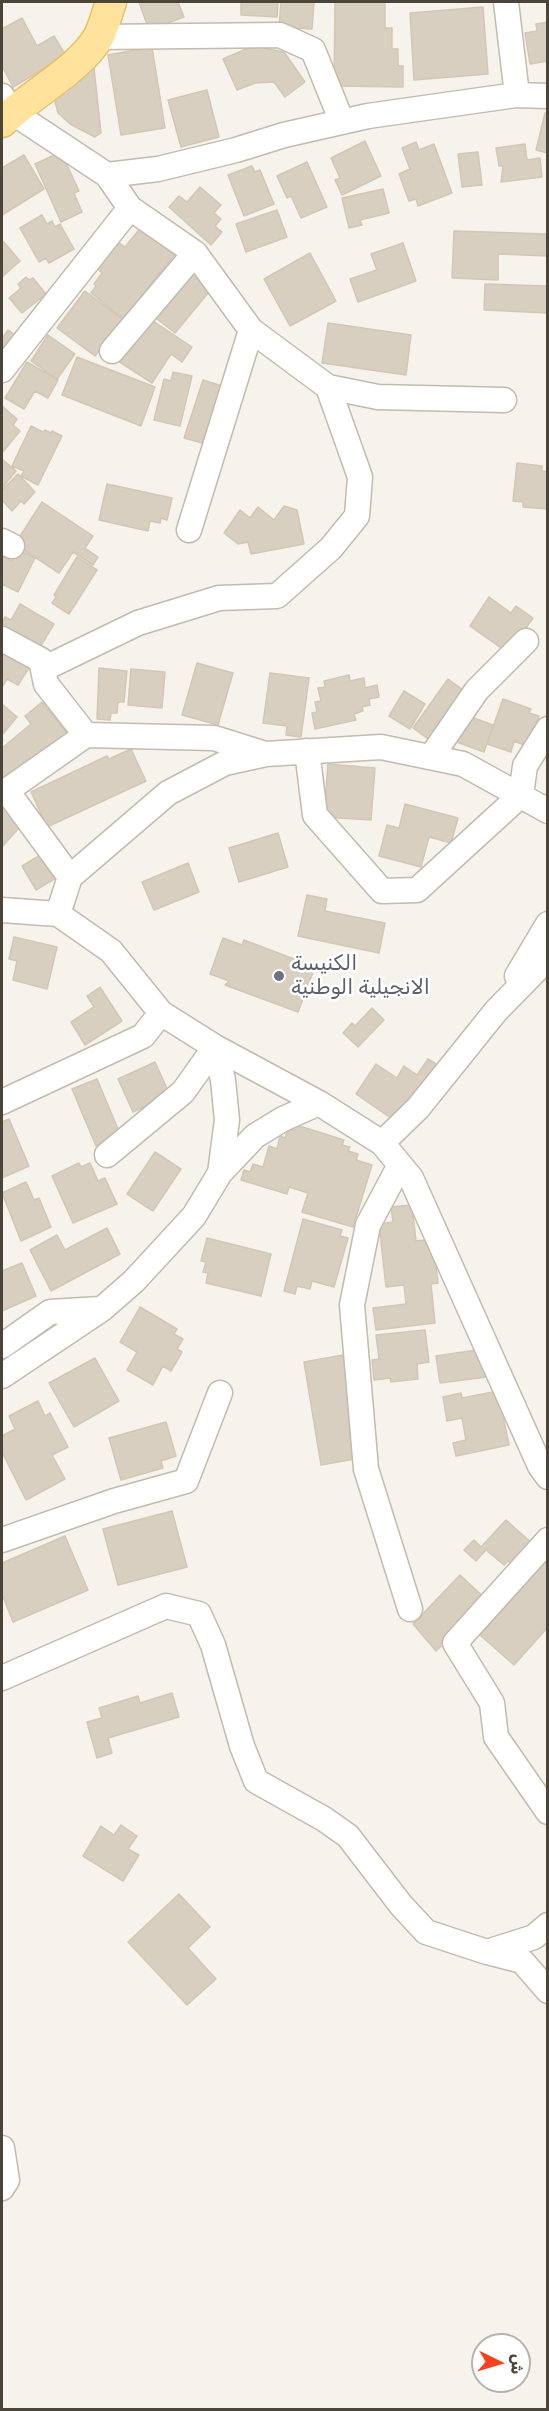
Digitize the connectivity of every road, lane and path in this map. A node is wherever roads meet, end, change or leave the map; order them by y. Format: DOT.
graph roads {
  1 [pos="111,2"];
  2 [pos="506,2"];
  3 [pos="98,37"];
  4 [pos="517,95"];
  5 [pos="548,96"];
  6 [pos="5,110"];
  7 [pos="342,122"];
  8 [pos="107,175"];
  9 [pos="130,208"];
  10 [pos="195,253"];
  11 [pos="251,330"];
  12 [pos="112,351"];
  13 [pos="2,370"];
  14 [pos="328,387"];
  15 [pos="504,400"];
  16 [pos="189,530"];
  17 [pos="2,639"];
  18 [pos="526,640"];
  19 [pos="43,669"];
  20 [pos="548,729"];
  21 [pos="86,735"];
  22 [pos="307,751"];
  23 [pos="266,754"];
  24 [pos="431,757"];
  25 [pos="4,792"];
  26 [pos="520,795"];
  27 [pos="548,811"];
  28 [pos="70,878"];
  29 [pos="2,910"];
  30 [pos="58,914"];
  31 [pos="548,924"];
  32 [pos="548,958"];
  33 [pos="496,1011"];
  34 [pos="161,1013"];
  35 [pos="215,1047"];
  36 [pos="2,1102"];
  37 [pos="319,1103"];
  38 [pos="382,1143"];
  39 [pos="107,1155"];
  40 [pos="400,1165"];
  41 [pos="220,1173"];
  42 [pos="102,1309"];
  43 [pos="2,1346"];
  44 [pos="2,1376"];
  45 [pos="220,1393"];
  46 [pos="548,1477"];
  47 [pos="2,1540"];
  48 [pos="548,1540"];
  49 [pos="410,1609"];
  50 [pos="2,1678"];
  51 [pos="548,1812"];
  52 [pos="548,1924"];
  53 [pos="487,1952"];
  54 [pos="548,1991"];
  55 [pos="2,2148"];
  56 [pos="2,2188"];
  1 -- 3 [label="main road"];
  2 -- 4 [label="street"];
  3 -- 6 [label="main road"];
  3 -- 7 [label="street"];
  4 -- 5 [label="street"];
  4 -- 7 [label="street"];
  6 -- 8 [label="street"];
  7 -- 8 [label="street"];
  8 -- 9 [label="street"];
  9 -- 10 [label="street"];
  9 -- 13 [label="street"];
  10 -- 11 [label="street"];
  10 -- 12 [label="street"];
  11 -- 14 [label="street"];
  11 -- 16 [label="street"];
  14 -- 15 [label="street"];
  14 -- 19 [label="street"];
  17 -- 19 [label="street"];
  18 -- 24 [label="street"];
  19 -- 21 [label="street"];
  20 -- 26 [label="street"];
  21 -- 23 [label="street"];
  21 -- 25 [label="street"];
  22 -- 23 [label="street"];
  22 -- 24 [label="street"];
  22 -- 26 [label="street"];
  23 -- 28 [label="street"];
  24 -- 26 [label="street"];
  25 -- 28 [label="street"];
  26 -- 27 [label="street"];
  28 -- 30 [label="street"];
  29 -- 30 [label="street"];
  30 -- 34 [label="street"];
  31 -- 33 [label="street"];
  32 -- 33 [label="street"];
  33 -- 38 [label="street"];
  34 -- 35 [label="street"];
  34 -- 36 [label="street"];
  35 -- 37 [label="street"];
  35 -- 39 [label="street"];
  35 -- 41 [label="street"];
  37 -- 38 [label="street"];
  37 -- 41 [label="street"];
  38 -- 40 [label="street"];
  40 -- 46 [label="street"];
  40 -- 49 [label="street"];
  41 -- 42 [label="street"];
  42 -- 43 [label="street"];
  42 -- 44 [label="street"];
  45 -- 47 [label="street"];
  48 -- 51 [label="street"];
  50 -- 53 [label="street"];
  52 -- 53 [label="street"];
  53 -- 54 [label="street"];
  55 -- 56 [label="street"];
}
